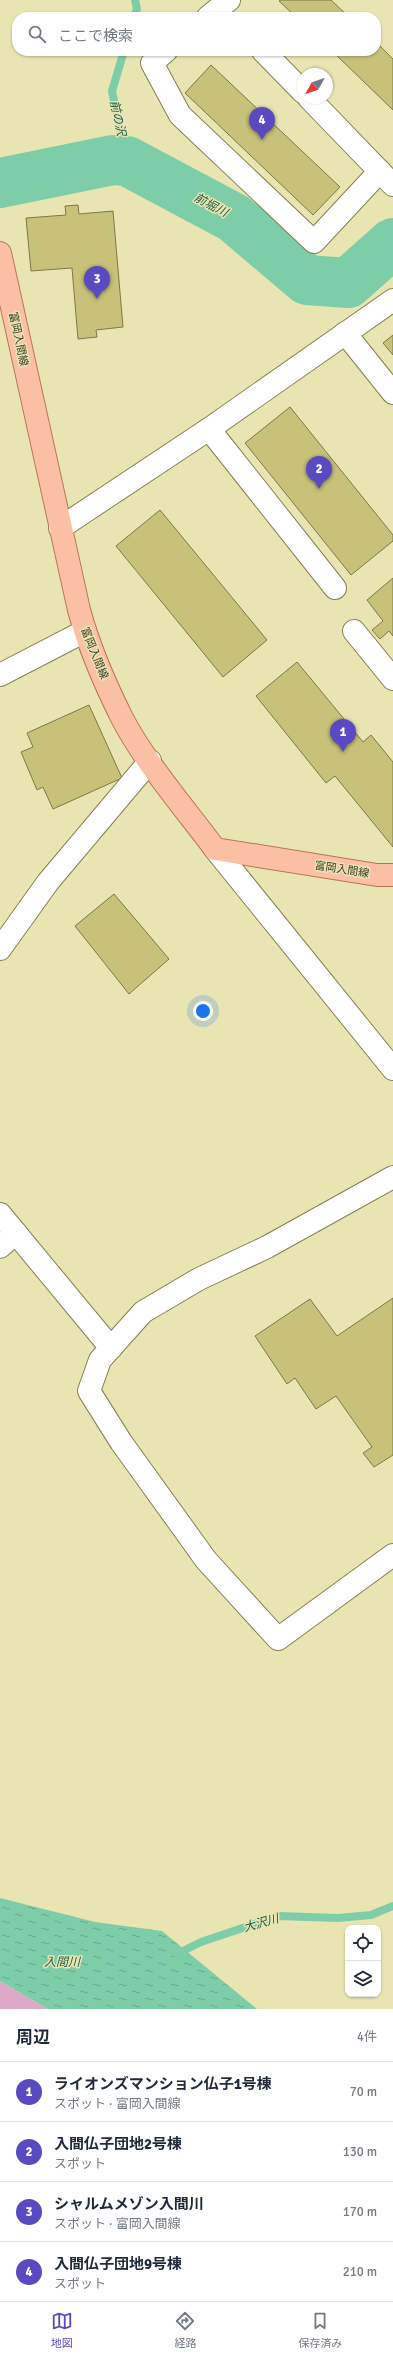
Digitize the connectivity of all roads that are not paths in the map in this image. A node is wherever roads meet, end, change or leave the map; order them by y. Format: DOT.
graph roads {
  1 [pos="160,56"];
  2 [pos="268,56"];
  3 [pos="297,86"];
  4 [pos="315,104"];
  5 [pos="387,178"];
  6 [pos="0,253"];
  7 [pos="393,300"];
  8 [pos="346,333"];
  9 [pos="393,393"];
  10 [pos="209,429"];
  11 [pos="60,528"];
  12 [pos="335,588"];
  13 [pos="85,631"];
  14 [pos="354,631"];
  15 [pos="0,675"];
  16 [pos="393,679"];
  17 [pos="150,761"];
  18 [pos="215,849"];
  19 [pos="393,875"];
  20 [pos="0,949"];
  21 [pos="393,1069"];
  22 [pos="393,1177"];
  23 [pos="0,1214"];
  24 [pos="8,1240"];
  25 [pos="111,1348"];
  26 [pos="393,1555"];
  1 -- 5 [label="street"];
  2 -- 3 [label="street"];
  4 -- 5 [label="street"];
  6 -- 11 [label="main road, 富岡入間線"];
  7 -- 8 [label="street"];
  8 -- 9 [label="street"];
  8 -- 10 [label="street"];
  10 -- 11 [label="street"];
  10 -- 12 [label="street"];
  11 -- 13 [label="main road, 富岡入間線"];
  13 -- 15 [label="street"];
  13 -- 17 [label="main road, 富岡入間線"];
  14 -- 16 [label="street"];
  17 -- 18 [label="main road, 富岡入間線"];
  17 -- 20 [label="street"];
  18 -- 19 [label="main road, 富岡入間線"];
  18 -- 21 [label="street"];
  22 -- 25 [label="street"];
  23 -- 24 [label="street"];
  24 -- 25 [label="street"];
  25 -- 26 [label="street"];
}
